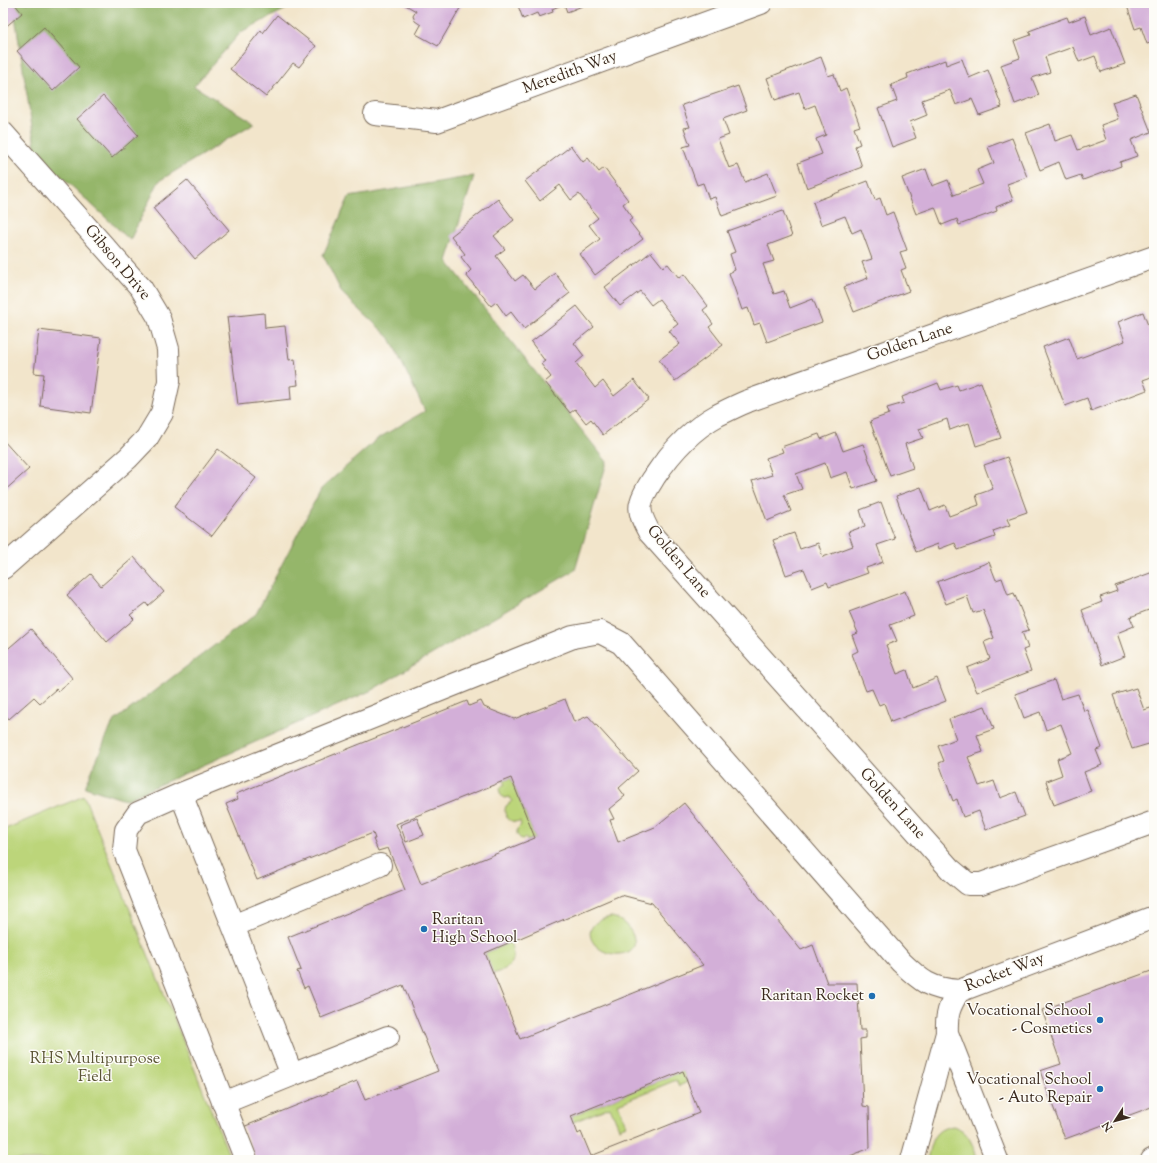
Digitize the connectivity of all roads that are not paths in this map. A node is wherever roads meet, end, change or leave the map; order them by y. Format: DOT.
graph roads {
  1 [pos="760,3"];
  2 [pos="376,114"];
  3 [pos="3,133"];
  4 [pos="1154,257"];
  5 [pos="3,568"];
  6 [pos="181,794"];
  7 [pos="1154,822"];
  8 [pos="380,865"];
  9 [pos="1154,917"];
  10 [pos="233,926"];
  11 [pos="959,990"];
  12 [pos="947,1033"];
  13 [pos="388,1037"];
  14 [pos="292,1075"];
  15 [pos="223,1103"];
  16 [pos="246,1160"];
  17 [pos="912,1160"];
  18 [pos="997,1160"];
  1 -- 2 [label="street, Meredith Way"];
  3 -- 5 [label="street, Gibson Drive"];
  4 -- 7 [label="street, Golden Lane"];
  6 -- 10 [label="street"];
  6 -- 11 [label="street"];
  6 -- 15 [label="street"];
  8 -- 10 [label="street"];
  9 -- 11 [label="street, Rocket Way"];
  10 -- 14 [label="street"];
  11 -- 12 [label="street, Rocket Way"];
  12 -- 17 [label="street"];
  12 -- 18 [label="street, Rocket Way"];
  13 -- 14 [label="street"];
  14 -- 15 [label="street"];
  15 -- 16 [label="street"];
}
